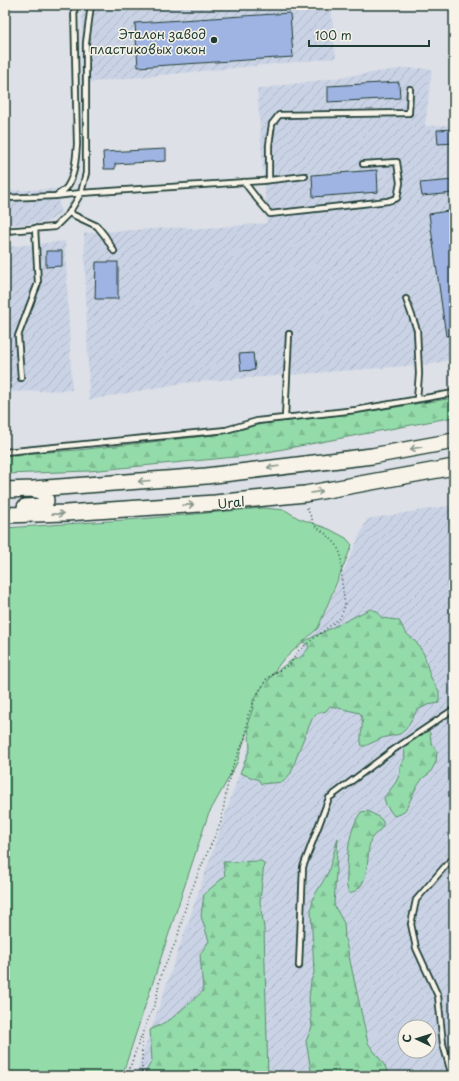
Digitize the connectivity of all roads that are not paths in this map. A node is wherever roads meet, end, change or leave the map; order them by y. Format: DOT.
graph roads {
  1 [pos="74,5"];
  2 [pos="91,5"];
  3 [pos="410,89"];
  4 [pos="363,164"];
  5 [pos="305,176"];
  6 [pos="269,180"];
  7 [pos="244,182"];
  8 [pos="81,193"];
  9 [pos="55,196"];
  10 [pos="5,198"];
  11 [pos="69,213"];
  12 [pos="35,228"];
  13 [pos="5,231"];
  14 [pos="114,251"];
  15 [pos="406,299"];
  16 [pos="289,334"];
  17 [pos="21,378"];
  18 [pos="454,393"];
  19 [pos="417,399"];
  20 [pos="285,418"];
  21 [pos="454,441"];
  22 [pos="5,452"];
  23 [pos="454,467"];
  24 [pos="5,490"];
  25 [pos="33,490"];
  26 [pos="5,511"];
  27 [pos="5,515"];
  28 [pos="454,709"];
  29 [pos="454,858"];
  30 [pos="299,966"];
  31 [pos="452,1076"];
  1 -- 9 [label="lane"];
  2 -- 8 [label="lane"];
  3 -- 6 [label="lane"];
  4 -- 7 [label="lane"];
  5 -- 6 [label="lane"];
  6 -- 7 [label="lane"];
  7 -- 8 [label="lane"];
  8 -- 9 [label="lane"];
  8 -- 11 [label="lane"];
  9 -- 10 [label="lane"];
  11 -- 12 [label="lane"];
  11 -- 14 [label="lane"];
  12 -- 13 [label="lane"];
  12 -- 17 [label="lane"];
  15 -- 19 [label="lane"];
  16 -- 20 [label="lane"];
  18 -- 19 [label="lane"];
  19 -- 20 [label="lane"];
  20 -- 22 [label="lane"];
  21 -- 25 [label="main road, one-way"];
  27 -- 23 [label="main road, Ural, one-way"];
  24 -- 25 [label="main road"];
  25 -- 26 [label="main road"];
  28 -- 30 [label="lane"];
  29 -- 31 [label="lane"];
}
